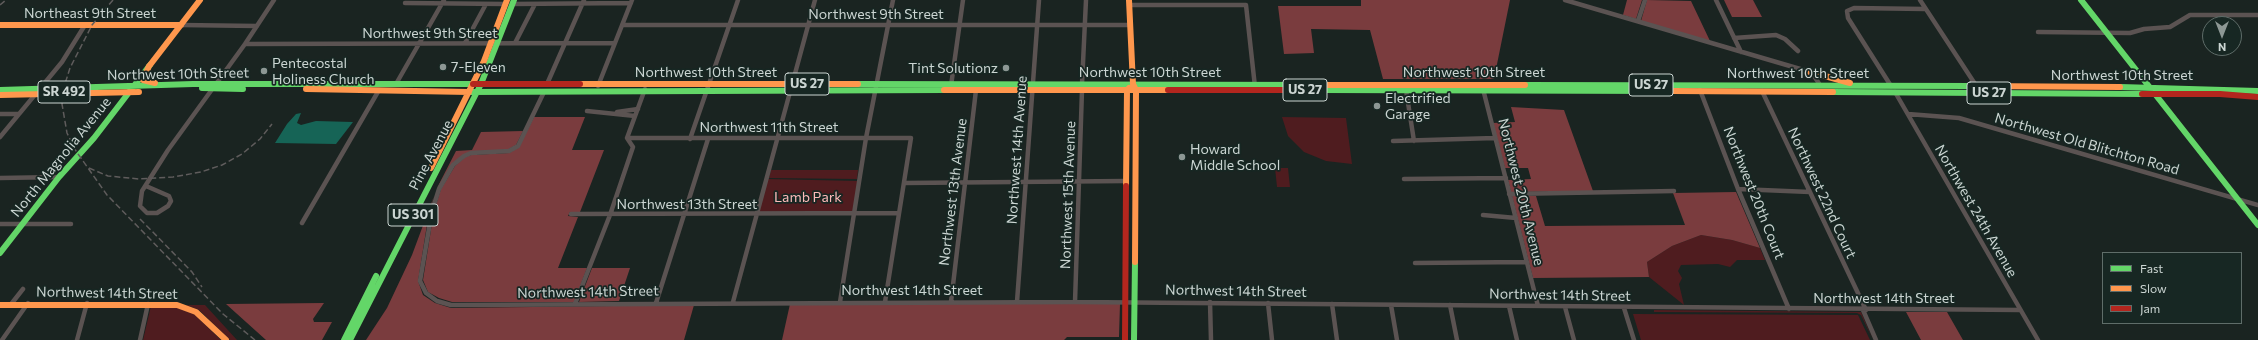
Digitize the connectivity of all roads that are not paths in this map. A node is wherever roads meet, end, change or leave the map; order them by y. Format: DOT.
graph roads {
  1 [pos="200,0"];
  2 [pos="274,0"];
  3 [pos="738,0"];
  4 [pos="815,0"];
  5 [pos="894,0"];
  6 [pos="963,0"];
  7 [pos="1039,0"];
  8 [pos="1086,0"];
  9 [pos="1565,0"];
  10 [pos="1644,0"];
  11 [pos="1716,0"];
  12 [pos="1920,0"];
  13 [pos="2081,0"];
  14 [pos="443,2"];
  15 [pos="510,2"];
  16 [pos="583,2"];
  17 [pos="631,2"];
  18 [pos="1129,2"];
  19 [pos="1190,2"];
  20 [pos="1578,2"];
  21 [pos="405,3"];
  22 [pos="486,4"];
  23 [pos="535,4"];
  24 [pos="1925,8"];
  25 [pos="2258,15"];
  26 [pos="1638,21"];
  27 [pos="0,25"];
  28 [pos="85,25"];
  29 [pos="181,25"];
  30 [pos="622,25"];
  31 [pos="730,25"];
  32 [pos="808,25"];
  33 [pos="888,25"];
  34 [pos="960,25"];
  35 [pos="1037,25"];
  36 [pos="1085,25"];
  37 [pos="1129,25"];
  38 [pos="257,26"];
  39 [pos="2038,32"];
  40 [pos="2107,33"];
  41 [pos="1734,38"];
  42 [pos="466,43"];
  43 [pos="491,43"];
  44 [pos="498,43"];
  45 [pos="514,43"];
  46 [pos="565,43"];
  47 [pos="614,43"];
  48 [pos="245,44"];
  49 [pos="418,44"];
  50 [pos="1798,51"];
  51 [pos="1741,52"];
  52 [pos="149,66"];
  53 [pos="1807,71"];
  54 [pos="185,84"];
  55 [pos="396,84"];
  56 [pos="473,84"];
  57 [pos="481,84"];
  58 [pos="1133,84"];
  59 [pos="547,85"];
  60 [pos="1605,85"];
  61 [pos="1759,85"];
  62 [pos="215,86"];
  63 [pos="1820,86"];
  64 [pos="1860,86"];
  65 [pos="1891,86"];
  66 [pos="1976,86"];
  67 [pos="598,87"];
  68 [pos="646,87"];
  69 [pos="708,87"];
  70 [pos="791,87"];
  71 [pos="877,87"];
  72 [pos="951,87"];
  73 [pos="976,87"];
  74 [pos="1032,87"];
  75 [pos="1082,87"];
  76 [pos="1255,87"];
  77 [pos="1381,87"];
  78 [pos="1482,87"];
  79 [pos="2066,87"];
  80 [pos="2149,87"];
  81 [pos="1700,88"];
  82 [pos="0,90"];
  83 [pos="39,90"];
  84 [pos="130,90"];
  85 [pos="379,90"];
  86 [pos="1127,90"];
  87 [pos="1136,90"];
  88 [pos="1406,90"];
  89 [pos="1594,91"];
  90 [pos="2258,91"];
  91 [pos="469,92"];
  92 [pos="477,92"];
  93 [pos="544,92"];
  94 [pos="1762,92"];
  95 [pos="1895,92"];
  96 [pos="1981,93"];
  97 [pos="2071,94"];
  98 [pos="2154,94"];
  99 [pos="0,95"];
  100 [pos="2258,97"];
  101 [pos="638,109"];
  102 [pos="587,111"];
  103 [pos="611,113"];
  104 [pos="0,114"];
  105 [pos="19,114"];
  106 [pos="1908,114"];
  107 [pos="635,116"];
  108 [pos="0,137"];
  109 [pos="627,138"];
  110 [pos="690,138"];
  111 [pos="866,138"];
  112 [pos="1495,138"];
  113 [pos="708,139"];
  114 [pos="778,139"];
  115 [pos="1393,141"];
  116 [pos="1414,141"];
  117 [pos="60,177"];
  118 [pos="0,178"];
  119 [pos="1404,178"];
  120 [pos="1506,178"];
  121 [pos="1126,181"];
  122 [pos="904,182"];
  123 [pos="1026,182"];
  124 [pos="1080,182"];
  125 [pos="965,183"];
  126 [pos="146,186"];
  127 [pos="1738,189"];
  128 [pos="1674,191"];
  129 [pos="1810,192"];
  130 [pos="1509,194"];
  131 [pos="2237,199"];
  132 [pos="2258,205"];
  133 [pos="853,213"];
  134 [pos="899,213"];
  135 [pos="572,214"];
  136 [pos="610,215"];
  137 [pos="684,215"];
  138 [pos="757,215"];
  139 [pos="1483,215"];
  140 [pos="1516,218"];
  141 [pos="302,223"];
  142 [pos="0,224"];
  143 [pos="23,224"];
  144 [pos="71,224"];
  145 [pos="2258,225"];
  146 [pos="0,253"];
  147 [pos="1526,262"];
  148 [pos="1415,264"];
  149 [pos="23,289"];
  150 [pos="733,302"];
  151 [pos="840,302"];
  152 [pos="885,302"];
  153 [pos="951,302"];
  154 [pos="1017,302"];
  155 [pos="1075,302"];
  156 [pos="1126,302"];
  157 [pos="1135,302"];
  158 [pos="1210,302"];
  159 [pos="12,303"];
  160 [pos="28,303"];
  161 [pos="87,303"];
  162 [pos="656,303"];
  163 [pos="1268,303"];
  164 [pos="148,304"];
  165 [pos="575,304"];
  166 [pos="1332,304"];
  167 [pos="0,305"];
  168 [pos="1391,305"];
  169 [pos="1450,305"];
  170 [pos="1509,306"];
  171 [pos="1538,306"];
  172 [pos="1565,307"];
  173 [pos="1624,308"];
  174 [pos="1789,309"];
  175 [pos="1864,310"];
  176 [pos="2020,310"];
  177 [pos="2,340"];
  178 [pos="77,340"];
  179 [pos="140,340"];
  180 [pos="226,340"];
  181 [pos="344,340"];
  182 [pos="350,340"];
  183 [pos="1125,340"];
  184 [pos="1134,340"];
  185 [pos="1211,340"];
  186 [pos="1272,340"];
  187 [pos="1337,340"];
  188 [pos="1397,340"];
  189 [pos="1457,340"];
  190 [pos="1517,340"];
  191 [pos="1574,340"];
  192 [pos="1634,340"];
  193 [pos="1876,340"];
  194 [pos="2038,340"];
  1 -- 29 [label="main road, North Magnolia Avenue"];
  2 -- 38 [label="street"];
  3 -- 31 [label="street"];
  4 -- 32 [label="street"];
  5 -- 33 [label="street"];
  6 -- 34 [label="street"];
  7 -- 35 [label="street, Northwest 14th Avenue"];
  8 -- 36 [label="street, Northwest 15th Avenue"];
  9 -- 20 [label="street"];
  10 -- 26 [label="street"];
  11 -- 41 [label="street"];
  12 -- 24 [label="street"];
  13 -- 40 [label="main road"];
  14 -- 21 [label="street"];
  14 -- 22 [label="street"];
  14 -- 49 [label="street"];
  15 -- 22 [label="street"];
  15 -- 23 [label="street"];
  15 -- 43 [label="main road, Pine Avenue"];
  15 -- 44 [label="main road, Pine Avenue"];
  16 -- 17 [label="street"];
  16 -- 23 [label="street"];
  16 -- 46 [label="street"];
  17 -- 30 [label="street"];
  18 -- 19 [label="street"];
  18 -- 37 [label="main road"];
  19 -- 76 [label="street"];
  20 -- 26 [label="street"];
  22 -- 42 [label="street"];
  23 -- 45 [label="street"];
  24 -- 65 [label="street, Northwest 24th Avenue"];
  24 -- 66 [label="street"];
  25 -- 40 [label="street"];
  26 -- 51 [label="street"];
  27 -- 28 [label="main road, Northeast 9th Street"];
  28 -- 29 [label="main road, Northeast 9th Street"];
  28 -- 83 [label="street"];
  29 -- 38 [label="street"];
  29 -- 52 [label="main road, North Magnolia Avenue"];
  30 -- 31 [label="street, Northwest 9th Street"];
  30 -- 47 [label="street"];
  31 -- 32 [label="street, Northwest 9th Street"];
  31 -- 69 [label="street"];
  32 -- 33 [label="street, Northwest 9th Street"];
  32 -- 70 [label="street"];
  33 -- 34 [label="street, Northwest 9th Street"];
  33 -- 71 [label="street"];
  34 -- 35 [label="street, Northwest 9th Street"];
  34 -- 72 [label="street"];
  35 -- 36 [label="street, Northwest 9th Street"];
  35 -- 74 [label="street, Northwest 14th Avenue"];
  36 -- 37 [label="street, Northwest 9th Street"];
  36 -- 75 [label="street, Northwest 15th Avenue"];
  37 -- 58 [label="main road"];
  38 -- 48 [label="street"];
  39 -- 40 [label="street"];
  40 -- 80 [label="main road"];
  41 -- 50 [label="street"];
  41 -- 51 [label="street"];
  42 -- 43 [label="street, Northwest 9th Street"];
  42 -- 49 [label="street, Northwest 9th Street"];
  43 -- 44 [label="street, Northwest 9th Street"];
  43 -- 56 [label="main road, Pine Avenue"];
  44 -- 45 [label="street, Northwest 9th Street"];
  44 -- 57 [label="main road, Pine Avenue"];
  45 -- 46 [label="street, Northwest 9th Street"];
  46 -- 47 [label="street, Northwest 9th Street"];
  46 -- 59 [label="street"];
  47 -- 67 [label="street"];
  48 -- 49 [label="street, Northwest 9th Street"];
  48 -- 62 [label="street"];
  49 -- 55 [label="street"];
  51 -- 53 [label="street"];
  52 -- 54 [label="main road"];
  52 -- 84 [label="main road, North Magnolia Avenue"];
  53 -- 63 [label="street"];
  53 -- 64 [label="main road"];
  54 -- 62 [label="main road, Northwest 10th Street / SR 492"];
  54 -- 84 [label="main road, Northwest 10th Street / SR 492"];
  55 -- 56 [label="main road, Northwest 10th Street / SR 492"];
  55 -- 62 [label="main road, Northwest 10th Street / SR 492"];
  56 -- 57 [label="main road, Northwest 10th Street / SR 492"];
  56 -- 91 [label="main road, Pine Avenue"];
  57 -- 59 [label="main road, Northwest 10th Street / US 27"];
  57 -- 92 [label="main road, Pine Avenue / US 301"];
  58 -- 75 [label="main road, Northwest 10th Street / US 27"];
  58 -- 76 [label="main road, Northwest 10th Street / US 27"];
  58 -- 86 [label="main road"];
  58 -- 87 [label="main road"];
  59 -- 67 [label="main road, Northwest 10th Street / US 27"];
  60 -- 78 [label="main road, Northwest 10th Street / US 27"];
  60 -- 81 [label="main road, Northwest 10th Street / US 27"];
  60 -- 89 [label="main road"];
  61 -- 63 [label="main road, Northwest 10th Street / US 27"];
  61 -- 81 [label="main road, Northwest 10th Street / US 27"];
  61 -- 94 [label="street, Northwest 22nd Court"];
  62 -- 84 [label="main road, SR 492"];
  62 -- 85 [label="main road, SR 492"];
  62 -- 126 [label="street"];
  63 -- 64 [label="main road, Northwest 10th Street / US 27"];
  64 -- 65 [label="main road, Northwest 10th Street / US 27"];
  65 -- 66 [label="main road, Northwest 10th Street / US 27"];
  65 -- 95 [label="street, Northwest 24th Avenue"];
  66 -- 79 [label="main road, Northwest 10th Street / US 27"];
  66 -- 96 [label="street"];
  67 -- 68 [label="main road, Northwest 10th Street / US 27"];
  67 -- 93 [label="main road, Northwest 10th Street / US 27"];
  68 -- 69 [label="main road, Northwest 10th Street / US 27"];
  68 -- 101 [label="street"];
  69 -- 70 [label="main road, Northwest 10th Street / US 27"];
  69 -- 110 [label="street"];
  70 -- 71 [label="main road, Northwest 10th Street / US 27"];
  70 -- 114 [label="street"];
  71 -- 72 [label="main road, Northwest 10th Street / US 27"];
  71 -- 111 [label="street"];
  72 -- 73 [label="main road, Northwest 10th Street / US 27"];
  73 -- 74 [label="main road, Northwest 10th Street / US 27"];
  73 -- 125 [label="street, Northwest 13th Avenue"];
  74 -- 75 [label="main road, Northwest 10th Street / US 27"];
  74 -- 123 [label="street, Northwest 14th Avenue"];
  75 -- 86 [label="main road, Northwest 10th Street / US 27"];
  75 -- 124 [label="street, Northwest 15th Avenue"];
  76 -- 77 [label="main road, Northwest 10th Street / US 27"];
  76 -- 87 [label="main road, Northwest 10th Street / US 27"];
  77 -- 78 [label="main road, Northwest 10th Street / US 27"];
  77 -- 88 [label="main road, Northwest 10th Street / US 27"];
  78 -- 88 [label="main road, Northwest 10th Street / US 27"];
  78 -- 89 [label="main road, Northwest 10th Street / US 27"];
  78 -- 112 [label="street, Northwest 20th Avenue"];
  79 -- 80 [label="main road, Northwest 10th Street / US 27"];
  79 -- 97 [label="main road"];
  80 -- 90 [label="main road, Northwest 10th Street / US 27"];
  80 -- 98 [label="main road"];
  81 -- 89 [label="main road, Northwest 10th Street / US 27"];
  81 -- 94 [label="main road, Northwest 10th Street / US 27"];
  81 -- 127 [label="street, Northwest 20th Court"];
  82 -- 83 [label="main road, SR 492"];
  83 -- 84 [label="main road, SR 492"];
  83 -- 99 [label="main road, SR 492"];
  83 -- 105 [label="street"];
  84 -- 117 [label="main road, North Magnolia Avenue"];
  85 -- 91 [label="main road, SR 492"];
  85 -- 141 [label="street"];
  86 -- 87 [label="main road, Northwest 10th Street / US 27"];
  86 -- 121 [label="main road"];
  87 -- 157 [label="main road"];
  88 -- 116 [label="street"];
  91 -- 92 [label="main road, Northwest 10th Street / US 27"];
  91 -- 181 [label="main road, Pine Avenue / US 301"];
  92 -- 93 [label="main road, Northwest 10th Street / US 27"];
  92 -- 182 [label="main road, Pine Avenue / US 301"];
  93 -- 165 [label="street, Northwest 14th Street"];
  94 -- 95 [label="main road, Northwest 10th Street / US 27"];
  94 -- 129 [label="street, Northwest 22nd Court"];
  95 -- 96 [label="main road, Northwest 10th Street / US 27"];
  95 -- 106 [label="street, Northwest 24th Avenue"];
  96 -- 97 [label="main road, Northwest 10th Street / US 27"];
  97 -- 98 [label="main road, Northwest 10th Street / US 27"];
  98 -- 100 [label="main road, Northwest 10th Street / US 27"];
  98 -- 131 [label="main road"];
  101 -- 103 [label="street"];
  101 -- 107 [label="street"];
  102 -- 103 [label="street"];
  103 -- 107 [label="street"];
  104 -- 105 [label="street"];
  105 -- 108 [label="street"];
  106 -- 131 [label="street, Northwest Old Blitchton Road"];
  106 -- 176 [label="street, Northwest 24th Avenue"];
  107 -- 109 [label="street"];
  109 -- 110 [label="street, Northwest 11th Street"];
  109 -- 136 [label="street"];
  110 -- 113 [label="street, Northwest 11th Street"];
  111 -- 114 [label="street, Northwest 11th Street"];
  111 -- 122 [label="street, Northwest 11th Street"];
  111 -- 133 [label="street"];
  112 -- 116 [label="street"];
  112 -- 120 [label="street, Northwest 20th Avenue"];
  113 -- 114 [label="street, Northwest 11th Street"];
  113 -- 137 [label="street"];
  114 -- 138 [label="street"];
  115 -- 116 [label="street"];
  117 -- 118 [label="street"];
  117 -- 143 [label="main road, North Magnolia Avenue"];
  119 -- 120 [label="street"];
  120 -- 130 [label="street, Northwest 20th Avenue"];
  121 -- 124 [label="street"];
  121 -- 156 [label="main road"];
  122 -- 125 [label="street"];
  122 -- 134 [label="street"];
  123 -- 124 [label="street"];
  123 -- 125 [label="street"];
  123 -- 154 [label="street, Northwest 14th Avenue"];
  124 -- 155 [label="street, Northwest 15th Avenue"];
  125 -- 153 [label="street, Northwest 13th Avenue"];
  126 -- 126 [label="street"];
  127 -- 129 [label="street"];
  127 -- 174 [label="street, Northwest 20th Court"];
  128 -- 130 [label="street"];
  129 -- 175 [label="street, Northwest 22nd Court"];
  130 -- 140 [label="street, Northwest 20th Avenue"];
  131 -- 132 [label="street, Northwest Old Blitchton Road"];
  131 -- 145 [label="main road"];
  133 -- 134 [label="street, Northwest 13th Street"];
  133 -- 138 [label="street, Northwest 13th Street"];
  133 -- 151 [label="street"];
  134 -- 152 [label="street"];
  135 -- 136 [label="street, Northwest 13th Street"];
  136 -- 137 [label="street, Northwest 13th Street"];
  136 -- 165 [label="street"];
  137 -- 138 [label="street, Northwest 13th Street"];
  137 -- 162 [label="street"];
  138 -- 150 [label="street"];
  139 -- 140 [label="street"];
  140 -- 147 [label="street, Northwest 20th Avenue"];
  142 -- 143 [label="street"];
  143 -- 144 [label="street"];
  143 -- 146 [label="main road, North Magnolia Avenue"];
  147 -- 148 [label="street"];
  147 -- 171 [label="street, Northwest 20th Avenue"];
  149 -- 159 [label="street"];
  150 -- 151 [label="street, Northwest 14th Street"];
  150 -- 162 [label="street, Northwest 14th Street"];
  151 -- 152 [label="street, Northwest 14th Street"];
  152 -- 153 [label="street, Northwest 14th Street"];
  153 -- 154 [label="street, Northwest 14th Street"];
  154 -- 155 [label="street, Northwest 14th Street"];
  155 -- 156 [label="street, Northwest 14th Street"];
  156 -- 157 [label="street, Northwest 14th Street"];
  156 -- 183 [label="main road"];
  157 -- 158 [label="street, Northwest 14th Street"];
  157 -- 184 [label="main road"];
  158 -- 163 [label="street, Northwest 14th Street"];
  158 -- 185 [label="street"];
  159 -- 160 [label="main road, Northwest 14th Street"];
  159 -- 167 [label="main road, Northwest 14th Street"];
  160 -- 161 [label="main road, Northwest 14th Street"];
  160 -- 177 [label="street"];
  161 -- 164 [label="main road, Northwest 14th Street"];
  161 -- 178 [label="street"];
  162 -- 165 [label="street, Northwest 14th Street"];
  163 -- 166 [label="street, Northwest 14th Street"];
  163 -- 186 [label="street"];
  164 -- 179 [label="street"];
  164 -- 180 [label="main road, Northwest 14th Street"];
  166 -- 168 [label="street, Northwest 14th Street"];
  166 -- 187 [label="street"];
  168 -- 169 [label="street, Northwest 14th Street"];
  168 -- 188 [label="street"];
  169 -- 170 [label="street, Northwest 14th Street"];
  169 -- 189 [label="street"];
  170 -- 171 [label="street, Northwest 14th Street"];
  170 -- 190 [label="street"];
  171 -- 172 [label="street, Northwest 14th Street"];
  172 -- 173 [label="street, Northwest 14th Street"];
  172 -- 191 [label="street"];
  173 -- 174 [label="street, Northwest 14th Street"];
  173 -- 192 [label="street"];
  174 -- 175 [label="street, Northwest 14th Street"];
  175 -- 176 [label="street, Northwest 14th Street"];
  175 -- 193 [label="street, Northwest 22nd Court"];
  176 -- 194 [label="street, Northwest 24th Avenue"];
}
